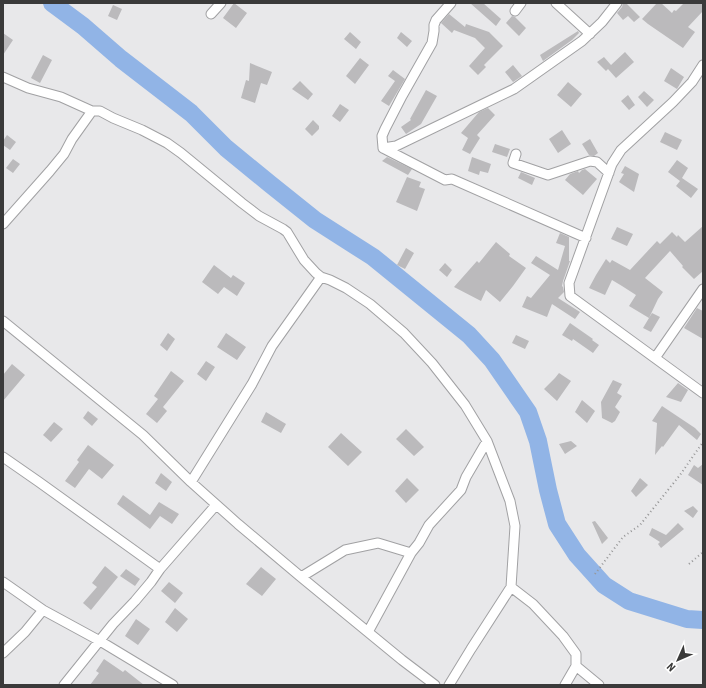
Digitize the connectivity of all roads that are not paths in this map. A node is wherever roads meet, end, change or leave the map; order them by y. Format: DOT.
graph roads {
  1 [pos="221,3"];
  2 [pos="450,3"];
  3 [pos="521,3"];
  4 [pos="556,3"];
  5 [pos="617,3"];
  6 [pos="515,11"];
  7 [pos="211,14"];
  8 [pos="590,34"];
  9 [pos="703,65"];
  10 [pos="3,77"];
  11 [pos="92,111"];
  12 [pos="383,148"];
  13 [pos="516,154"];
  14 [pos="608,173"];
  15 [pos="3,224"];
  16 [pos="586,238"];
  17 [pos="321,277"];
  18 [pos="703,289"];
  19 [pos="3,321"];
  20 [pos="655,358"];
  21 [pos="703,393"];
  22 [pos="487,441"];
  23 [pos="3,457"];
  24 [pos="191,482"];
  25 [pos="216,505"];
  26 [pos="412,553"];
  27 [pos="160,569"];
  28 [pos="301,578"];
  29 [pos="3,582"];
  30 [pos="511,587"];
  31 [pos="43,610"];
  32 [pos="368,632"];
  33 [pos="100,641"];
  34 [pos="3,653"];
  35 [pos="576,666"];
  36 [pos="64,685"];
  37 [pos="173,685"];
  38 [pos="435,685"];
  39 [pos="449,685"];
  40 [pos="565,685"];
  41 [pos="599,685"];
  1 -- 7 [label="street"];
  2 -- 12 [label="street"];
  3 -- 6 [label="street"];
  4 -- 8 [label="street"];
  5 -- 8 [label="street"];
  8 -- 12 [label="street"];
  9 -- 14 [label="street"];
  10 -- 11 [label="street"];
  11 -- 15 [label="street"];
  11 -- 17 [label="street"];
  12 -- 16 [label="street"];
  13 -- 14 [label="street"];
  14 -- 16 [label="street"];
  16 -- 20 [label="street"];
  17 -- 22 [label="street"];
  17 -- 24 [label="street"];
  18 -- 20 [label="street"];
  19 -- 24 [label="street"];
  20 -- 21 [label="street"];
  22 -- 26 [label="street"];
  22 -- 30 [label="street"];
  23 -- 27 [label="street"];
  24 -- 25 [label="street"];
  25 -- 27 [label="street"];
  25 -- 28 [label="street"];
  26 -- 28 [label="street"];
  26 -- 32 [label="street"];
  27 -- 33 [label="street"];
  28 -- 32 [label="street"];
  29 -- 31 [label="street"];
  30 -- 35 [label="street"];
  30 -- 39 [label="street"];
  31 -- 33 [label="street"];
  31 -- 34 [label="street"];
  32 -- 38 [label="street"];
  33 -- 36 [label="street"];
  33 -- 37 [label="street"];
  35 -- 40 [label="street"];
  35 -- 41 [label="street"];
}
